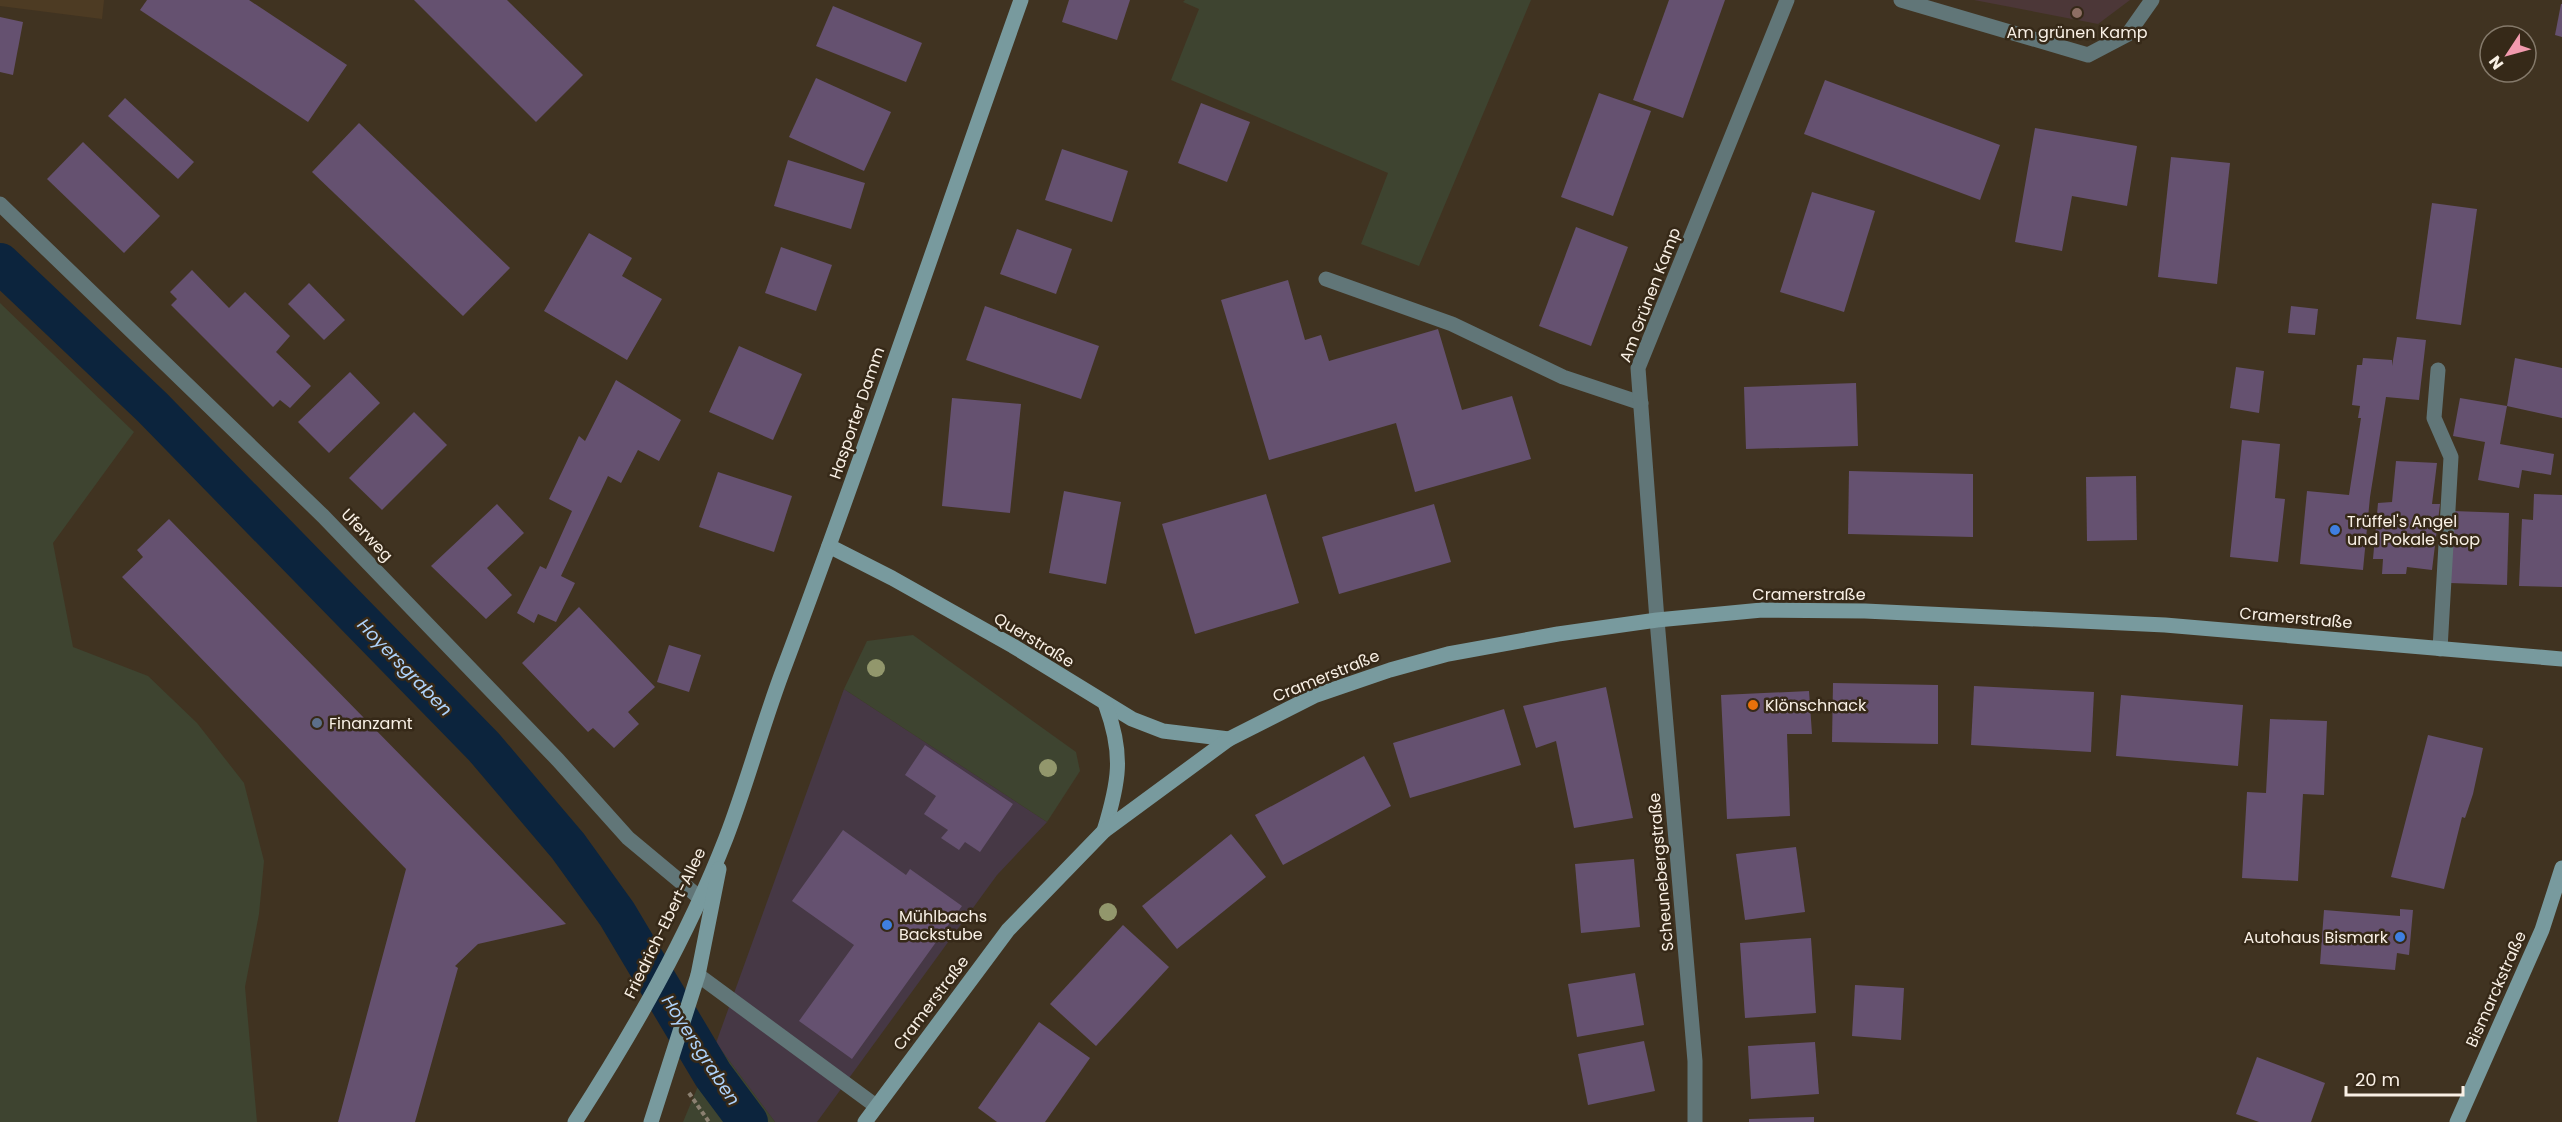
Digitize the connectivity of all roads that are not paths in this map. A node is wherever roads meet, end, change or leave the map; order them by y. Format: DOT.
graph roads {
  1 [pos="1021,0"];
  2 [pos="1787,0"];
  3 [pos="1901,0"];
  4 [pos="2152,0"];
  5 [pos="0,204"];
  6 [pos="1326,279"];
  7 [pos="2438,370"];
  8 [pos="1641,403"];
  9 [pos="829,546"];
  10 [pos="1657,620"];
  11 [pos="2440,649"];
  12 [pos="2562,659"];
  13 [pos="1106,706"];
  14 [pos="1228,739"];
  15 [pos="1104,831"];
  16 [pos="726,837"];
  17 [pos="2562,868"];
  18 [pos="700,898"];
  19 [pos="698,975"];
  20 [pos="876,1106"];
  21 [pos="575,1122"];
  22 [pos="651,1122"];
  23 [pos="865,1122"];
  24 [pos="1695,1122"];
  25 [pos="2457,1122"];
  1 -- 9 [label="main road, Hasporter Damm"];
  2 -- 8 [label="street, Am Grünen Kamp"];
  3 -- 4 [label="street"];
  5 -- 18 [label="street, Uferweg"];
  6 -- 8 [label="street"];
  7 -- 11 [label="street"];
  8 -- 10 [label="street, Am Grünen Kamp"];
  9 -- 13 [label="main road, Querstraße"];
  9 -- 16 [label="main road, Hasporter Damm"];
  10 -- 11 [label="main road, Cramerstraße"];
  10 -- 14 [label="main road, Cramerstraße"];
  10 -- 24 [label="street, Scheunebergstraße"];
  11 -- 12 [label="main road, Cramerstraße"];
  13 -- 14 [label="main road, Querstraße"];
  13 -- 15 [label="main road, Cramerstraße"];
  14 -- 15 [label="main road, Cramerstraße"];
  15 -- 20 [label="main road, Cramerstraße"];
  16 -- 18 [label="main road, Friedrich-Ebert-Allee"];
  16 -- 19 [label="main road, Friedrich-Ebert-Allee"];
  17 -- 25 [label="main road, Bismarckstraße"];
  18 -- 21 [label="main road, Friedrich-Ebert-Allee"];
  19 -- 20 [label="street"];
  19 -- 22 [label="main road, Friedrich-Ebert-Allee"];
  20 -- 23 [label="main road, Cramerstraße"];
}
